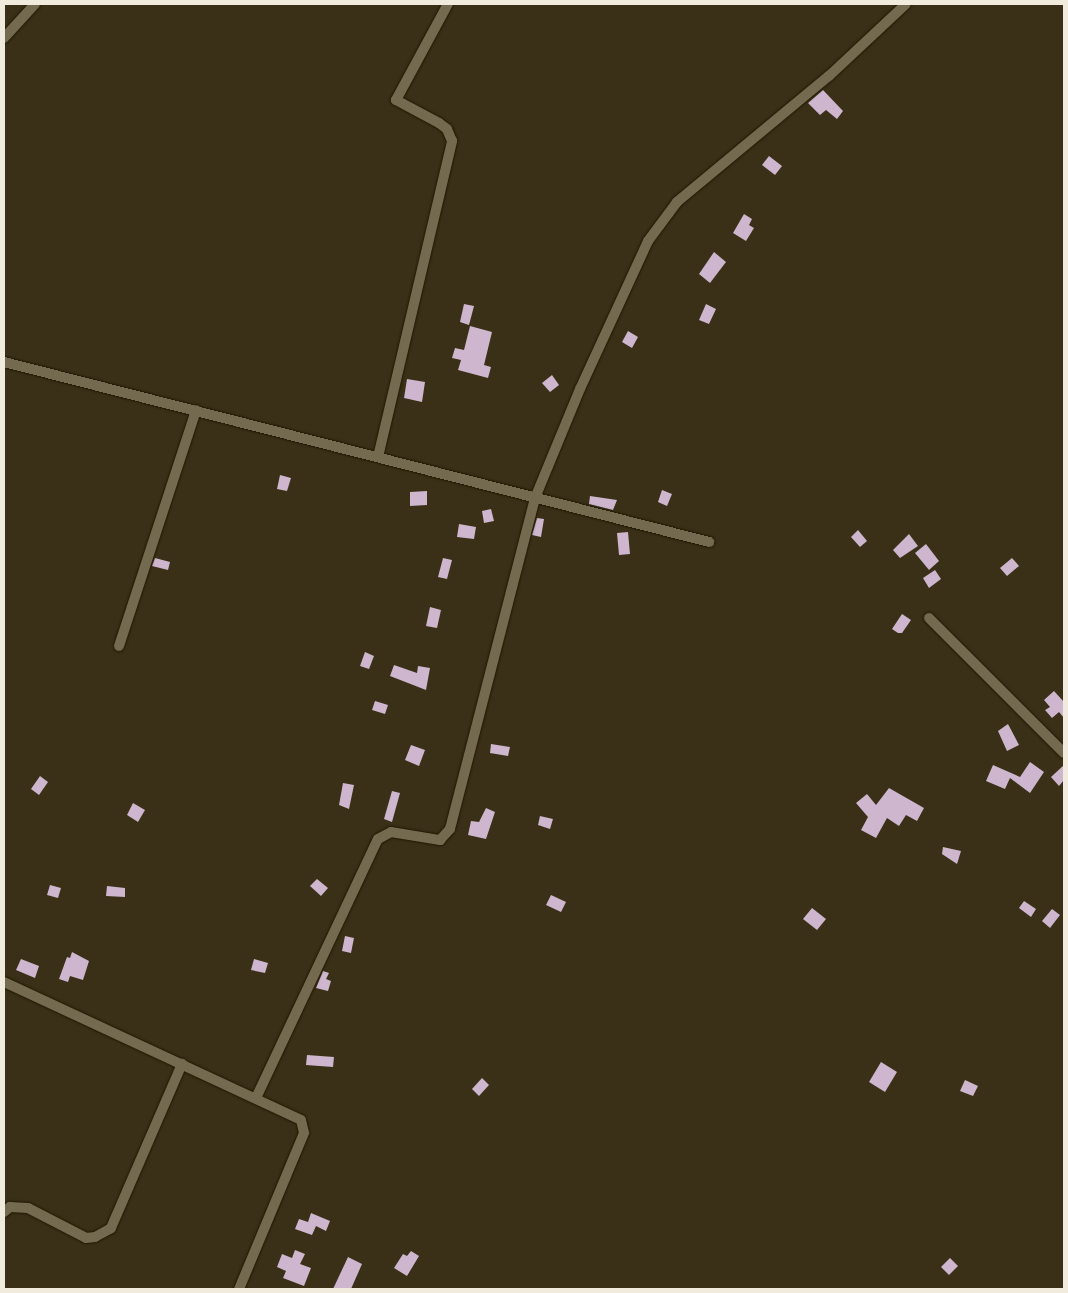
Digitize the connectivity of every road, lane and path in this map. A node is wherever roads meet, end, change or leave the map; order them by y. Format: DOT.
graph roads {
  1 [pos="35,4"];
  2 [pos="448,4"];
  3 [pos="906,4"];
  4 [pos="4,38"];
  5 [pos="4,362"];
  6 [pos="196,410"];
  7 [pos="378,456"];
  8 [pos="535,498"];
  9 [pos="709,542"];
  10 [pos="929,618"];
  11 [pos="118,646"];
  12 [pos="1064,753"];
  13 [pos="4,982"];
  14 [pos="182,1064"];
  15 [pos="256,1098"];
  16 [pos="4,1212"];
  17 [pos="240,1289"];
  1 -- 4 [label="street"];
  2 -- 7 [label="street"];
  3 -- 8 [label="street"];
  5 -- 6 [label="street"];
  6 -- 7 [label="street"];
  6 -- 11 [label="street"];
  7 -- 8 [label="street"];
  8 -- 9 [label="street"];
  8 -- 15 [label="street"];
  10 -- 12 [label="street"];
  13 -- 14 [label="street"];
  14 -- 15 [label="street"];
  14 -- 16 [label="street"];
  15 -- 17 [label="street"];
}
